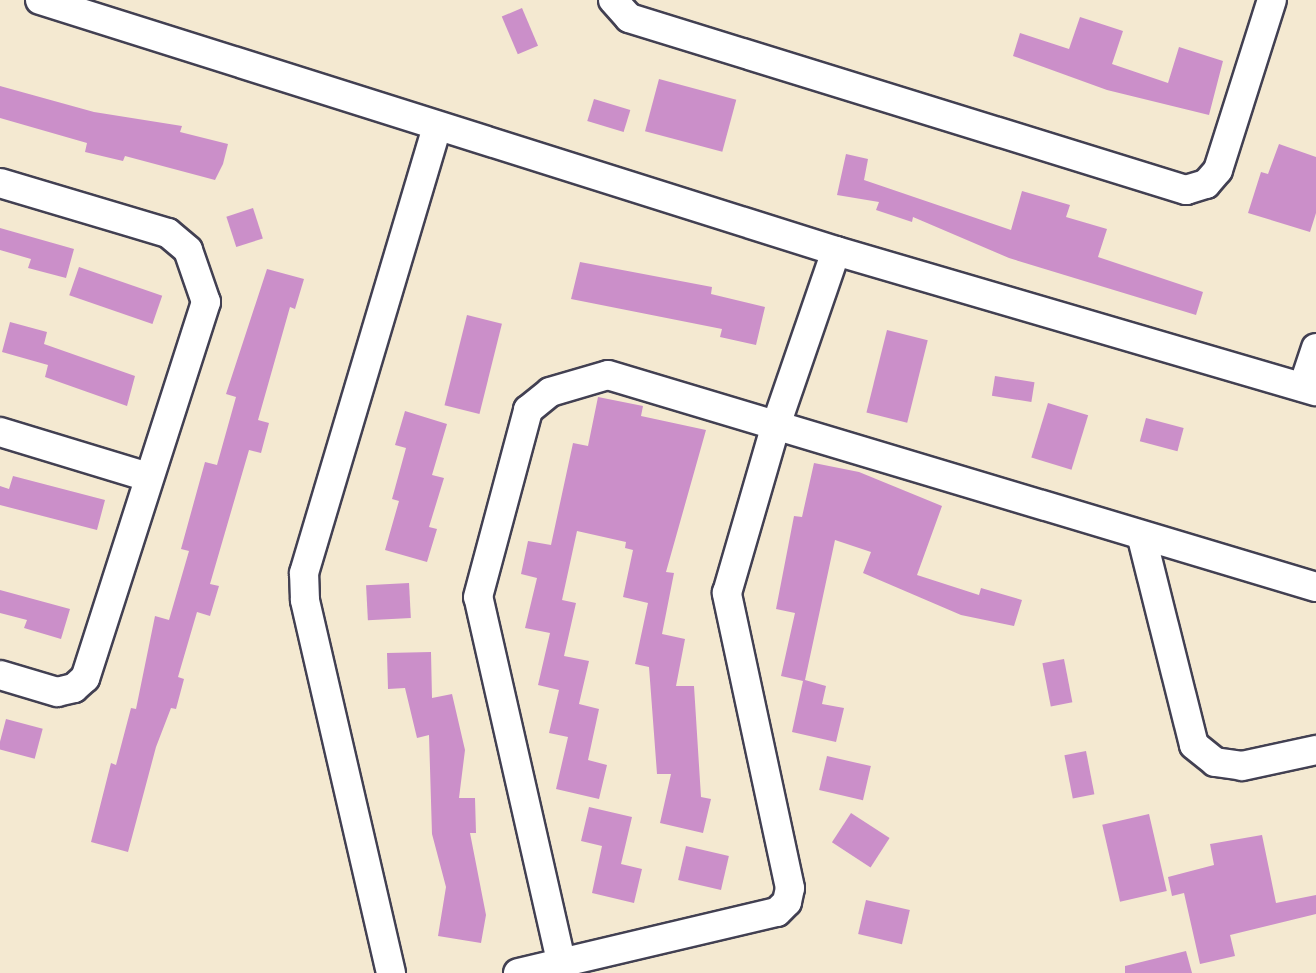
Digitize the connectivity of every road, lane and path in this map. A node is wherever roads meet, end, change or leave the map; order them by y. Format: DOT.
graph roads {
  1 [pos="40,0"];
  2 [pos="613,0"];
  3 [pos="1272,0"];
  4 [pos="437,126"];
  5 [pos="0,183"];
  6 [pos="836,251"];
  7 [pos="1316,348"];
  8 [pos="1310,389"];
  9 [pos="775,428"];
  10 [pos="0,432"];
  11 [pos="148,477"];
  12 [pos="1142,538"];
  13 [pos="1316,587"];
  14 [pos="0,675"];
  15 [pos="1316,750"];
  16 [pos="561,961"];
  17 [pos="391,973"];
  18 [pos="518,973"];
  1 -- 4 [label="street"];
  2 -- 3 [label="street"];
  4 -- 6 [label="street"];
  4 -- 17 [label="street"];
  5 -- 11 [label="street"];
  6 -- 8 [label="street"];
  6 -- 9 [label="street"];
  7 -- 8 [label="street"];
  9 -- 12 [label="street"];
  9 -- 16 [label="street"];
  9 -- 16 [label="street"];
  10 -- 11 [label="street"];
  11 -- 14 [label="street"];
  12 -- 13 [label="street"];
  12 -- 15 [label="street"];
  16 -- 18 [label="street"];
}
